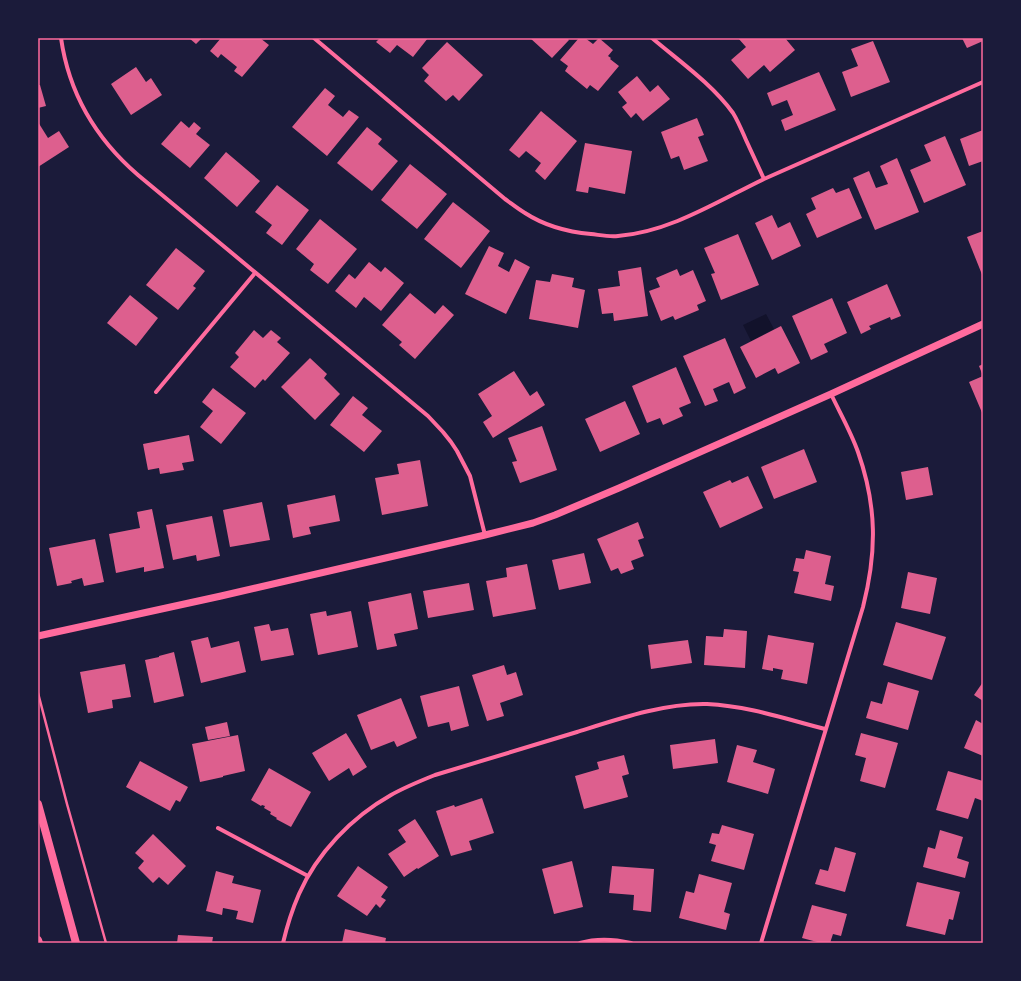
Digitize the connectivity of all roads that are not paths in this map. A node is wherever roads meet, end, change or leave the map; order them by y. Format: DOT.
graph roads {
  1 [pos="61,38"];
  2 [pos="314,38"];
  3 [pos="652,38"];
  4 [pos="983,82"];
  5 [pos="764,179"];
  6 [pos="255,273"];
  7 [pos="983,324"];
  8 [pos="156,392"];
  9 [pos="831,394"];
  10 [pos="485,535"];
  11 [pos="38,636"];
  12 [pos="825,729"];
  13 [pos="38,804"];
  14 [pos="218,828"];
  15 [pos="308,876"];
  16 [pos="38,940"];
  17 [pos="39,943"];
  18 [pos="76,943"];
  19 [pos="283,943"];
  20 [pos="580,943"];
  21 [pos="631,943"];
  22 [pos="760,943"];
  1 -- 6 [label="street"];
  2 -- 5 [label="street"];
  3 -- 5 [label="street"];
  4 -- 5 [label="street"];
  6 -- 8 [label="street"];
  6 -- 10 [label="street"];
  7 -- 9 [label="street"];
  9 -- 10 [label="street"];
  9 -- 12 [label="street"];
  10 -- 11 [label="street"];
  12 -- 15 [label="street"];
  12 -- 22 [label="street"];
  13 -- 18 [label="main road"];
  14 -- 15 [label="street"];
  15 -- 19 [label="street"];
  16 -- 17 [label="main road"];
  20 -- 21 [label="street"];
}
